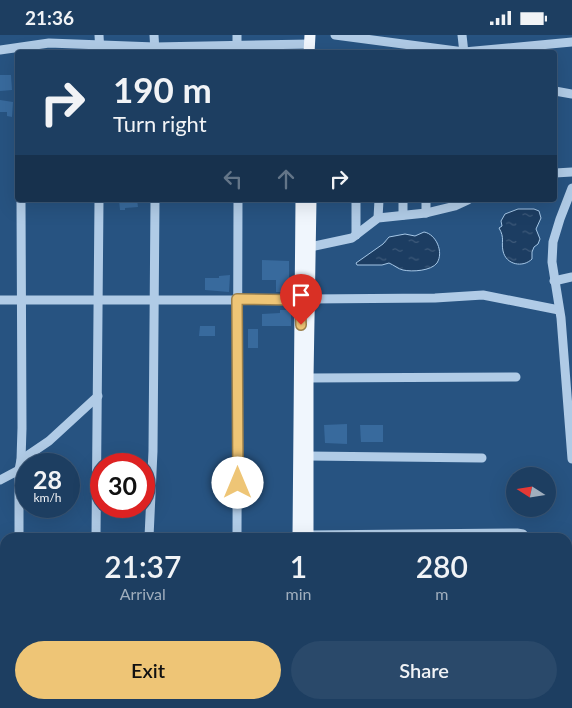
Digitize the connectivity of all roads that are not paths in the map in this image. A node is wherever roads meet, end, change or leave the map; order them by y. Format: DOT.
graph roads {
  1 [pos="99,35"];
  2 [pos="154,35"];
  3 [pos="236,35"];
  4 [pos="335,35"];
  5 [pos="462,35"];
  6 [pos="572,42"];
  7 [pos="312,44"];
  8 [pos="100,49"];
  9 [pos="236,49"];
  10 [pos="0,50"];
  11 [pos="19,50"];
  12 [pos="155,50"];
  13 [pos="449,50"];
  14 [pos="464,50"];
  15 [pos="486,50"];
  16 [pos="557,91"];
  17 [pos="572,94"];
  18 [pos="572,172"];
  19 [pos="557,173"];
  20 [pos="572,188"];
  21 [pos="21,202"];
  22 [pos="99,202"];
  23 [pos="155,202"];
  24 [pos="238,202"];
  25 [pos="301,202"];
  26 [pos="311,202"];
  27 [pos="356,202"];
  28 [pos="379,202"];
  29 [pos="403,202"];
  30 [pos="426,202"];
  31 [pos="464,202"];
  32 [pos="426,213"];
  33 [pos="403,215"];
  34 [pos="378,218"];
  35 [pos="356,235"];
  36 [pos="310,247"];
  37 [pos="572,277"];
  38 [pos="554,281"];
  39 [pos="99,299"];
  40 [pos="237,299"];
  41 [pos="22,300"];
  42 [pos="155,300"];
  43 [pos="305,300"];
  44 [pos="0,301"];
  45 [pos="558,310"];
  46 [pos="516,377"];
  47 [pos="308,378"];
  48 [pos="98,396"];
  49 [pos="570,415"];
  50 [pos="21,453"];
  51 [pos="31,453"];
  52 [pos="308,456"];
  53 [pos="482,458"];
  54 [pos="572,459"];
  55 [pos="15,472"];
  56 [pos="0,480"];
  57 [pos="19,518"];
  58 [pos="19,533"];
  59 [pos="96,533"];
  60 [pos="149,533"];
  61 [pos="238,533"];
  62 [pos="304,533"];
  63 [pos="304,533"];
  1 -- 8 [label="street"];
  2 -- 12 [label="street"];
  3 -- 9 [label="street"];
  4 -- 13 [label="street"];
  5 -- 14 [label="street"];
  6 -- 15 [label="street"];
  7 -- 9 [label="street"];
  8 -- 11 [label="street"];
  8 -- 12 [label="street"];
  9 -- 12 [label="street"];
  10 -- 11 [label="street"];
  16 -- 17 [label="street"];
  18 -- 19 [label="street"];
  20 -- 38 [label="street"];
  21 -- 41 [label="street"];
  22 -- 39 [label="street"];
  23 -- 42 [label="street"];
  24 -- 40 [label="street"];
  25 -- 43 [label="main road"];
  26 -- 36 [label="main road"];
  27 -- 35 [label="street"];
  28 -- 34 [label="street"];
  29 -- 33 [label="street"];
  30 -- 32 [label="street"];
  31 -- 32 [label="street"];
  32 -- 33 [label="street"];
  33 -- 34 [label="street"];
  34 -- 35 [label="street"];
  35 -- 36 [label="street"];
  36 -- 43 [label="main road"];
  37 -- 38 [label="street"];
  38 -- 45 [label="street"];
  39 -- 41 [label="street"];
  39 -- 42 [label="street"];
  39 -- 48 [label="street"];
  40 -- 42 [label="street"];
  40 -- 43 [label="street"];
  40 -- 61 [label="street"];
  41 -- 44 [label="street"];
  41 -- 50 [label="street"];
  42 -- 60 [label="street"];
  43 -- 45 [label="street"];
  43 -- 47 [label="main road"];
  43 -- 62 [label="main road"];
  45 -- 49 [label="street"];
  46 -- 47 [label="street"];
  47 -- 52 [label="main road"];
  48 -- 51 [label="street"];
  48 -- 59 [label="street"];
  49 -- 54 [label="street"];
  52 -- 53 [label="street"];
  52 -- 63 [label="main road"];
  55 -- 56 [label="street"];
  57 -- 58 [label="street"];
}
